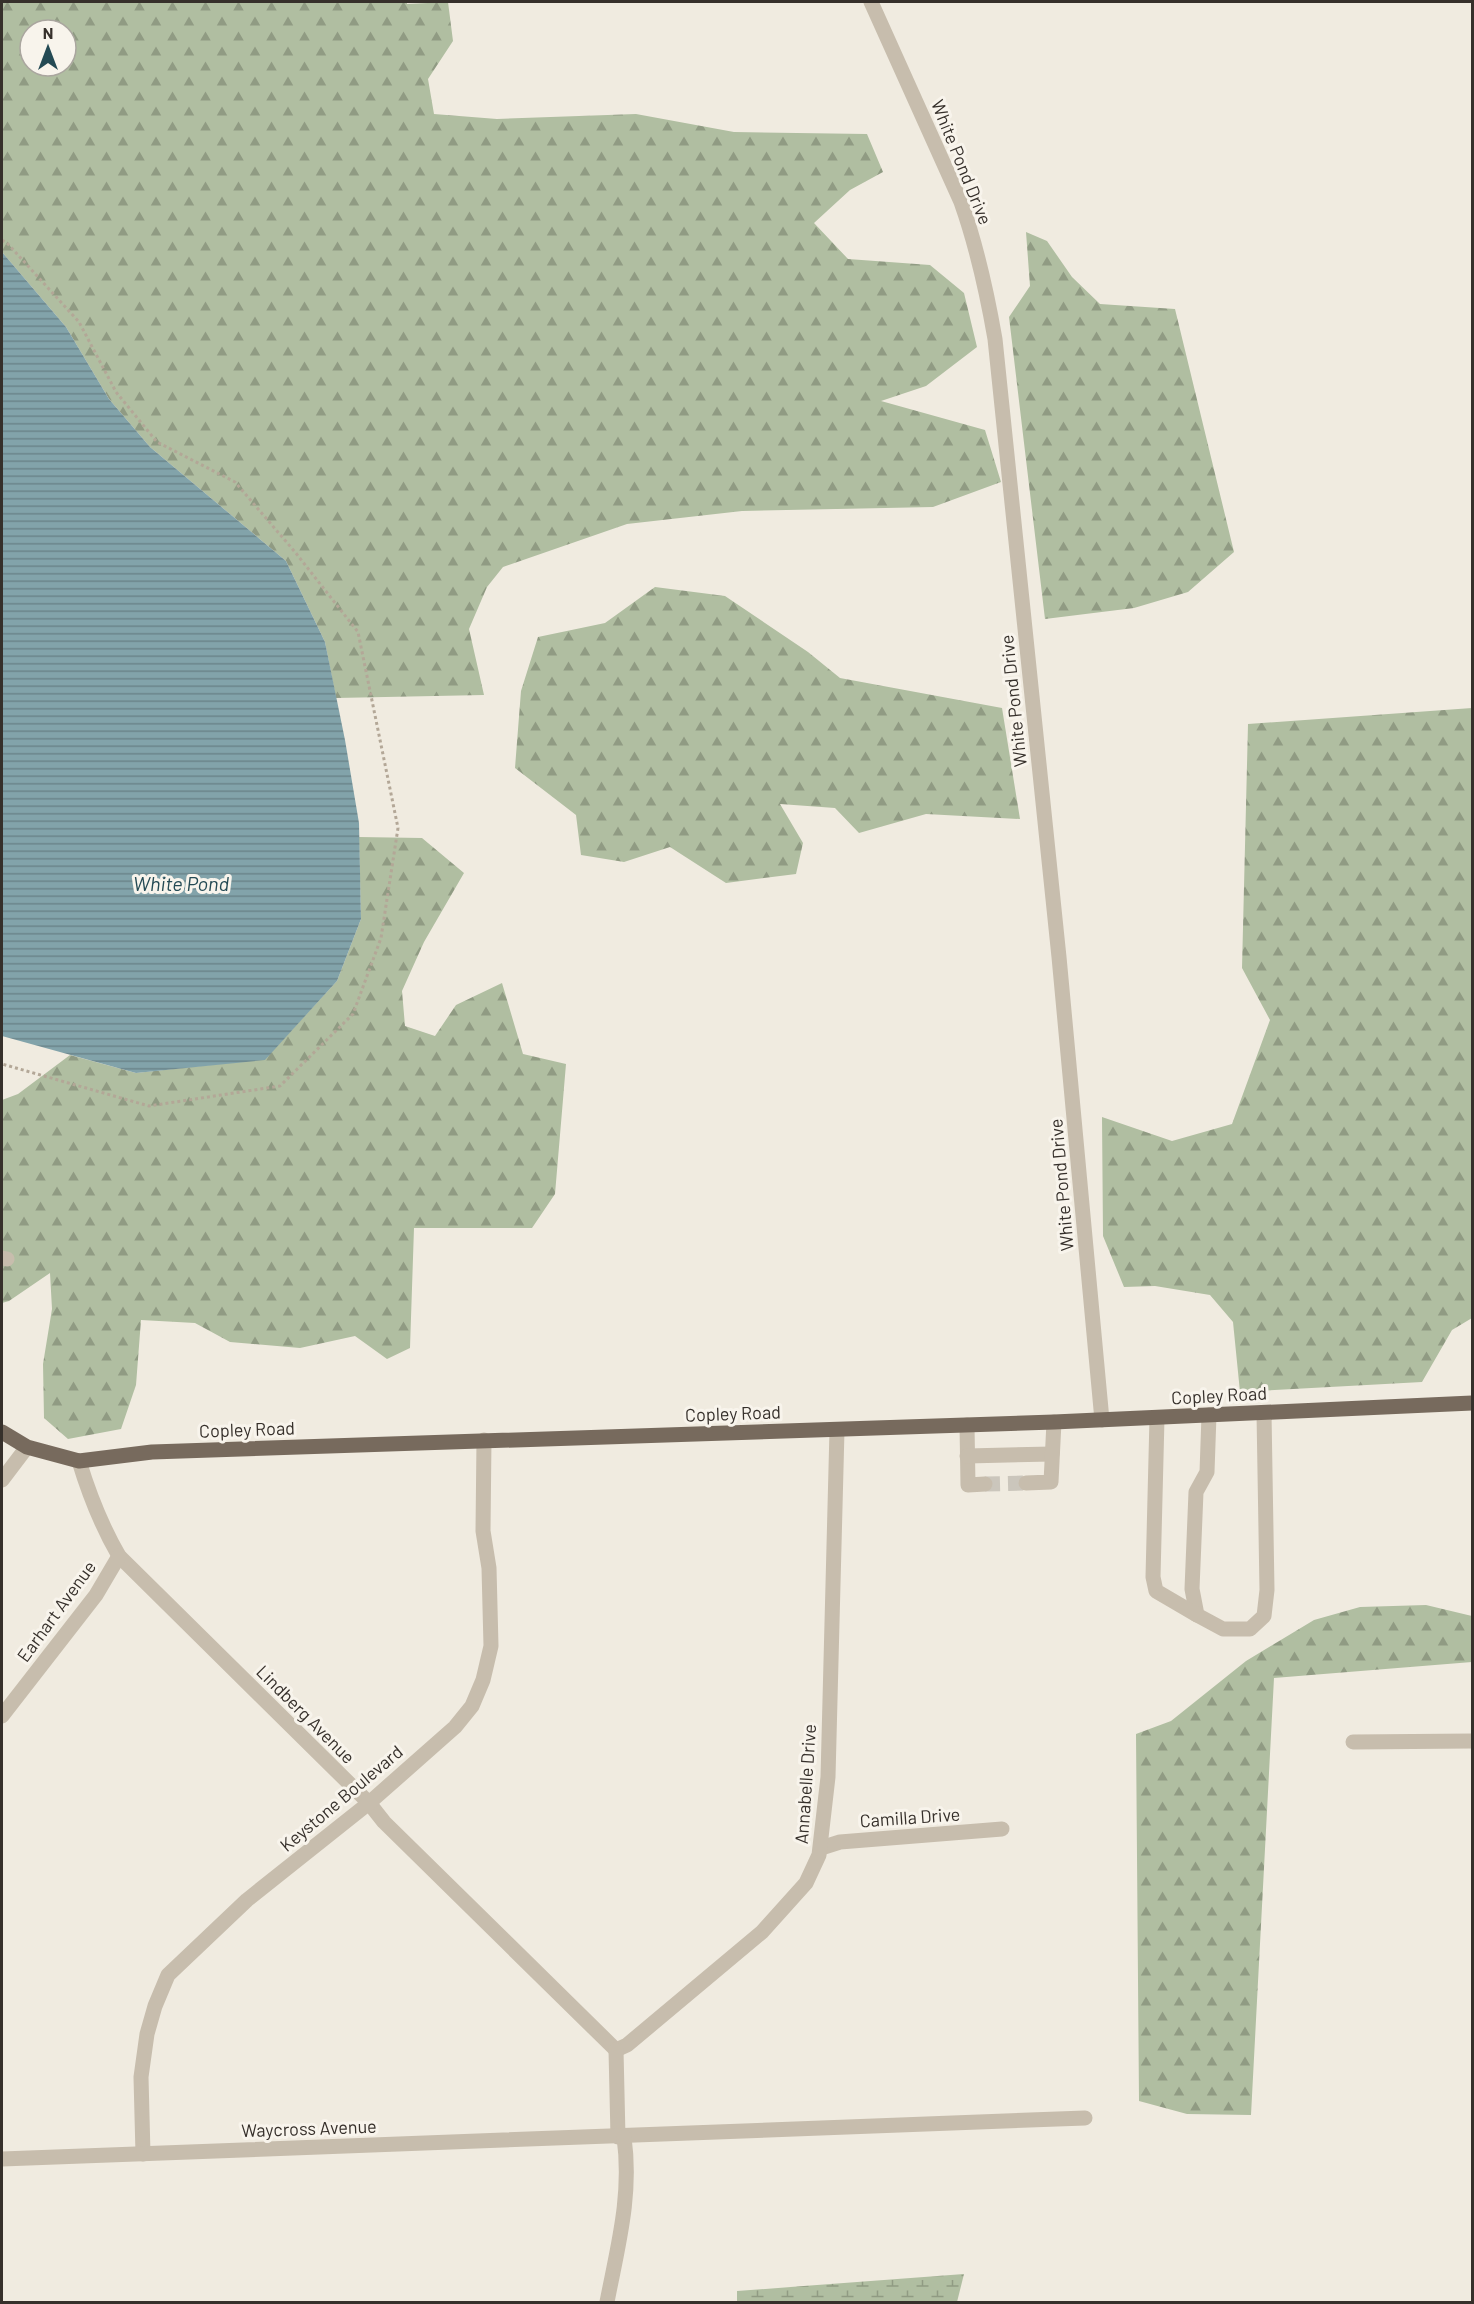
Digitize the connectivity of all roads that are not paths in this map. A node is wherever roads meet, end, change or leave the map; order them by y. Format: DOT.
graph roads {
  1 [pos="871,2"];
  2 [pos="1473,1403"];
  3 [pos="1264,1413"];
  4 [pos="1209,1415"];
  5 [pos="1157,1418"];
  6 [pos="1102,1420"];
  7 [pos="1054,1422"];
  8 [pos="967,1425"];
  9 [pos="837,1430"];
  10 [pos="2,1432"];
  11 [pos="484,1440"];
  12 [pos="27,1447"];
  13 [pos="1053,1454"];
  14 [pos="967,1456"];
  15 [pos="79,1461"];
  16 [pos="2,1480"];
  17 [pos="1026,1483"];
  18 [pos="985,1484"];
  19 [pos="119,1556"];
  20 [pos="1197,1615"];
  21 [pos="2,1716"];
  22 [pos="1473,1740"];
  23 [pos="1353,1742"];
  24 [pos="369,1803"];
  25 [pos="1002,1829"];
  26 [pos="821,1848"];
  27 [pos="616,2050"];
  28 [pos="1085,2118"];
  29 [pos="621,2137"];
  30 [pos="143,2154"];
  31 [pos="2,2159"];
  32 [pos="608,2302"];
  1 -- 6 [label="street, White Pond Drive"];
  2 -- 3 [label="main road, Copley Road"];
  3 -- 4 [label="main road, Copley Road"];
  3 -- 20 [label="street"];
  4 -- 5 [label="main road, Copley Road"];
  4 -- 20 [label="street"];
  5 -- 6 [label="main road, Copley Road"];
  5 -- 20 [label="street"];
  6 -- 7 [label="main road, Copley Road"];
  7 -- 8 [label="main road, Copley Road"];
  7 -- 13 [label="street"];
  8 -- 9 [label="main road, Copley Road"];
  8 -- 14 [label="street"];
  9 -- 11 [label="main road, Copley Road"];
  9 -- 26 [label="street, Annabelle Drive"];
  10 -- 12 [label="main road, Copley Road"];
  11 -- 15 [label="main road, Copley Road"];
  11 -- 24 [label="street, Keystone Boulevard"];
  12 -- 15 [label="main road, Copley Road"];
  12 -- 16 [label="street"];
  13 -- 14 [label="street"];
  13 -- 17 [label="street"];
  14 -- 18 [label="street"];
  15 -- 19 [label="street, Lindberg Avenue"];
  19 -- 21 [label="street, Earhart Avenue"];
  19 -- 24 [label="street, Lindberg Avenue"];
  22 -- 23 [label="street"];
  24 -- 27 [label="street, Lindberg Avenue"];
  24 -- 30 [label="street, Keystone Boulevard"];
  25 -- 26 [label="street, Camilla Drive"];
  26 -- 27 [label="street, Annabelle Drive"];
  27 -- 29 [label="street"];
  28 -- 29 [label="street, Waycross Avenue"];
  29 -- 30 [label="street, Waycross Avenue"];
  29 -- 32 [label="street"];
  30 -- 31 [label="street, Waycross Avenue"];
}
